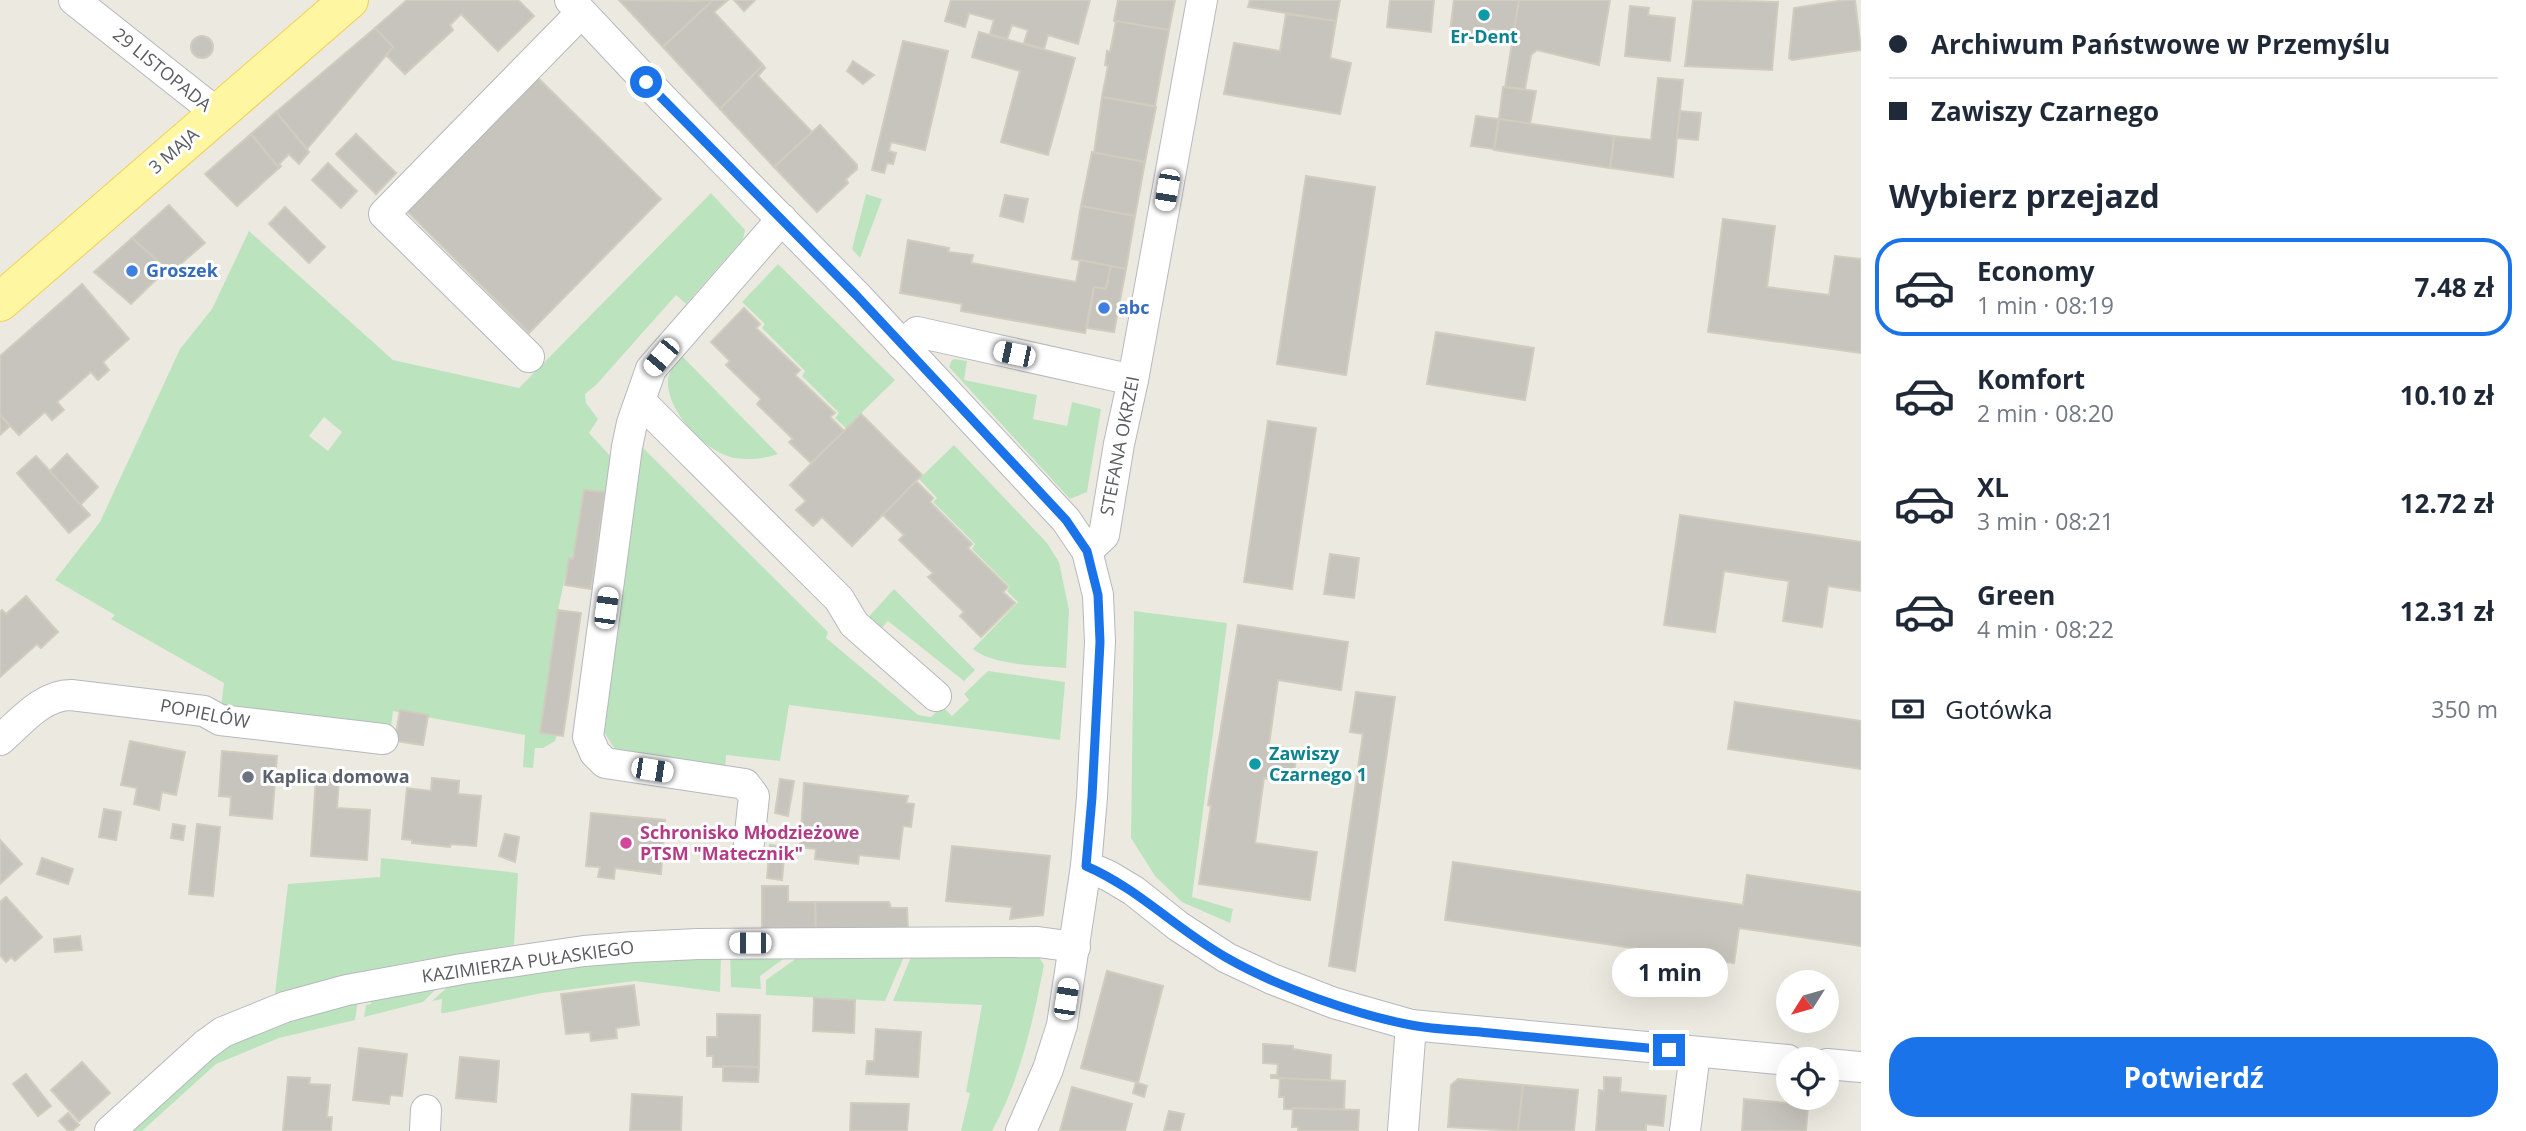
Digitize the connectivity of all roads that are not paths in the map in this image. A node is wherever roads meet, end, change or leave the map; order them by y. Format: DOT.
graph roads {
  1 [pos="74,0"];
  2 [pos="349,0"];
  3 [pos="1202,0"];
  4 [pos="575,6"];
  5 [pos="217,113"];
  6 [pos="782,219"];
  7 [pos="0,302"];
  8 [pos="902,345"];
  9 [pos="529,357"];
  10 [pos="1133,380"];
  11 [pos="640,401"];
  12 [pos="1087,551"];
  13 [pos="936,695"];
  14 [pos="383,739"];
  15 [pos="0,740"];
  16 [pos="749,842"];
  17 [pos="1086,866"];
  18 [pos="1075,947"];
  19 [pos="1411,1025"];
  20 [pos="1695,1053"];
  21 [pos="1776,1059"];
  22 [pos="1839,1065"];
  23 [pos="1861,1067"];
  24 [pos="110,1131"];
  25 [pos="1021,1131"];
  26 [pos="1404,1131"];
  27 [pos="1685,1131"];
  1 -- 5 [label="street, 29 LISTOPADA"];
  2 -- 5 [label="main road, 3 MAJA"];
  3 -- 10 [label="street, STEFANA OKRZEI"];
  4 -- 6 [label="street"];
  4 -- 9 [label="street"];
  5 -- 7 [label="main road, 3 MAJA"];
  6 -- 8 [label="street"];
  6 -- 11 [label="street"];
  8 -- 10 [label="street"];
  8 -- 12 [label="street"];
  10 -- 12 [label="street, STEFANA OKRZEI"];
  11 -- 13 [label="street"];
  11 -- 16 [label="street"];
  12 -- 17 [label="street"];
  14 -- 15 [label="street, POPIELÓW"];
  17 -- 18 [label="street"];
  17 -- 19 [label="street"];
  18 -- 24 [label="street, KAZIMIERZA PUŁASKIEGO"];
  18 -- 25 [label="street"];
  19 -- 20 [label="street"];
  19 -- 26 [label="street"];
  20 -- 21 [label="street"];
  20 -- 27 [label="street"];
  22 -- 23 [label="street"];
}
